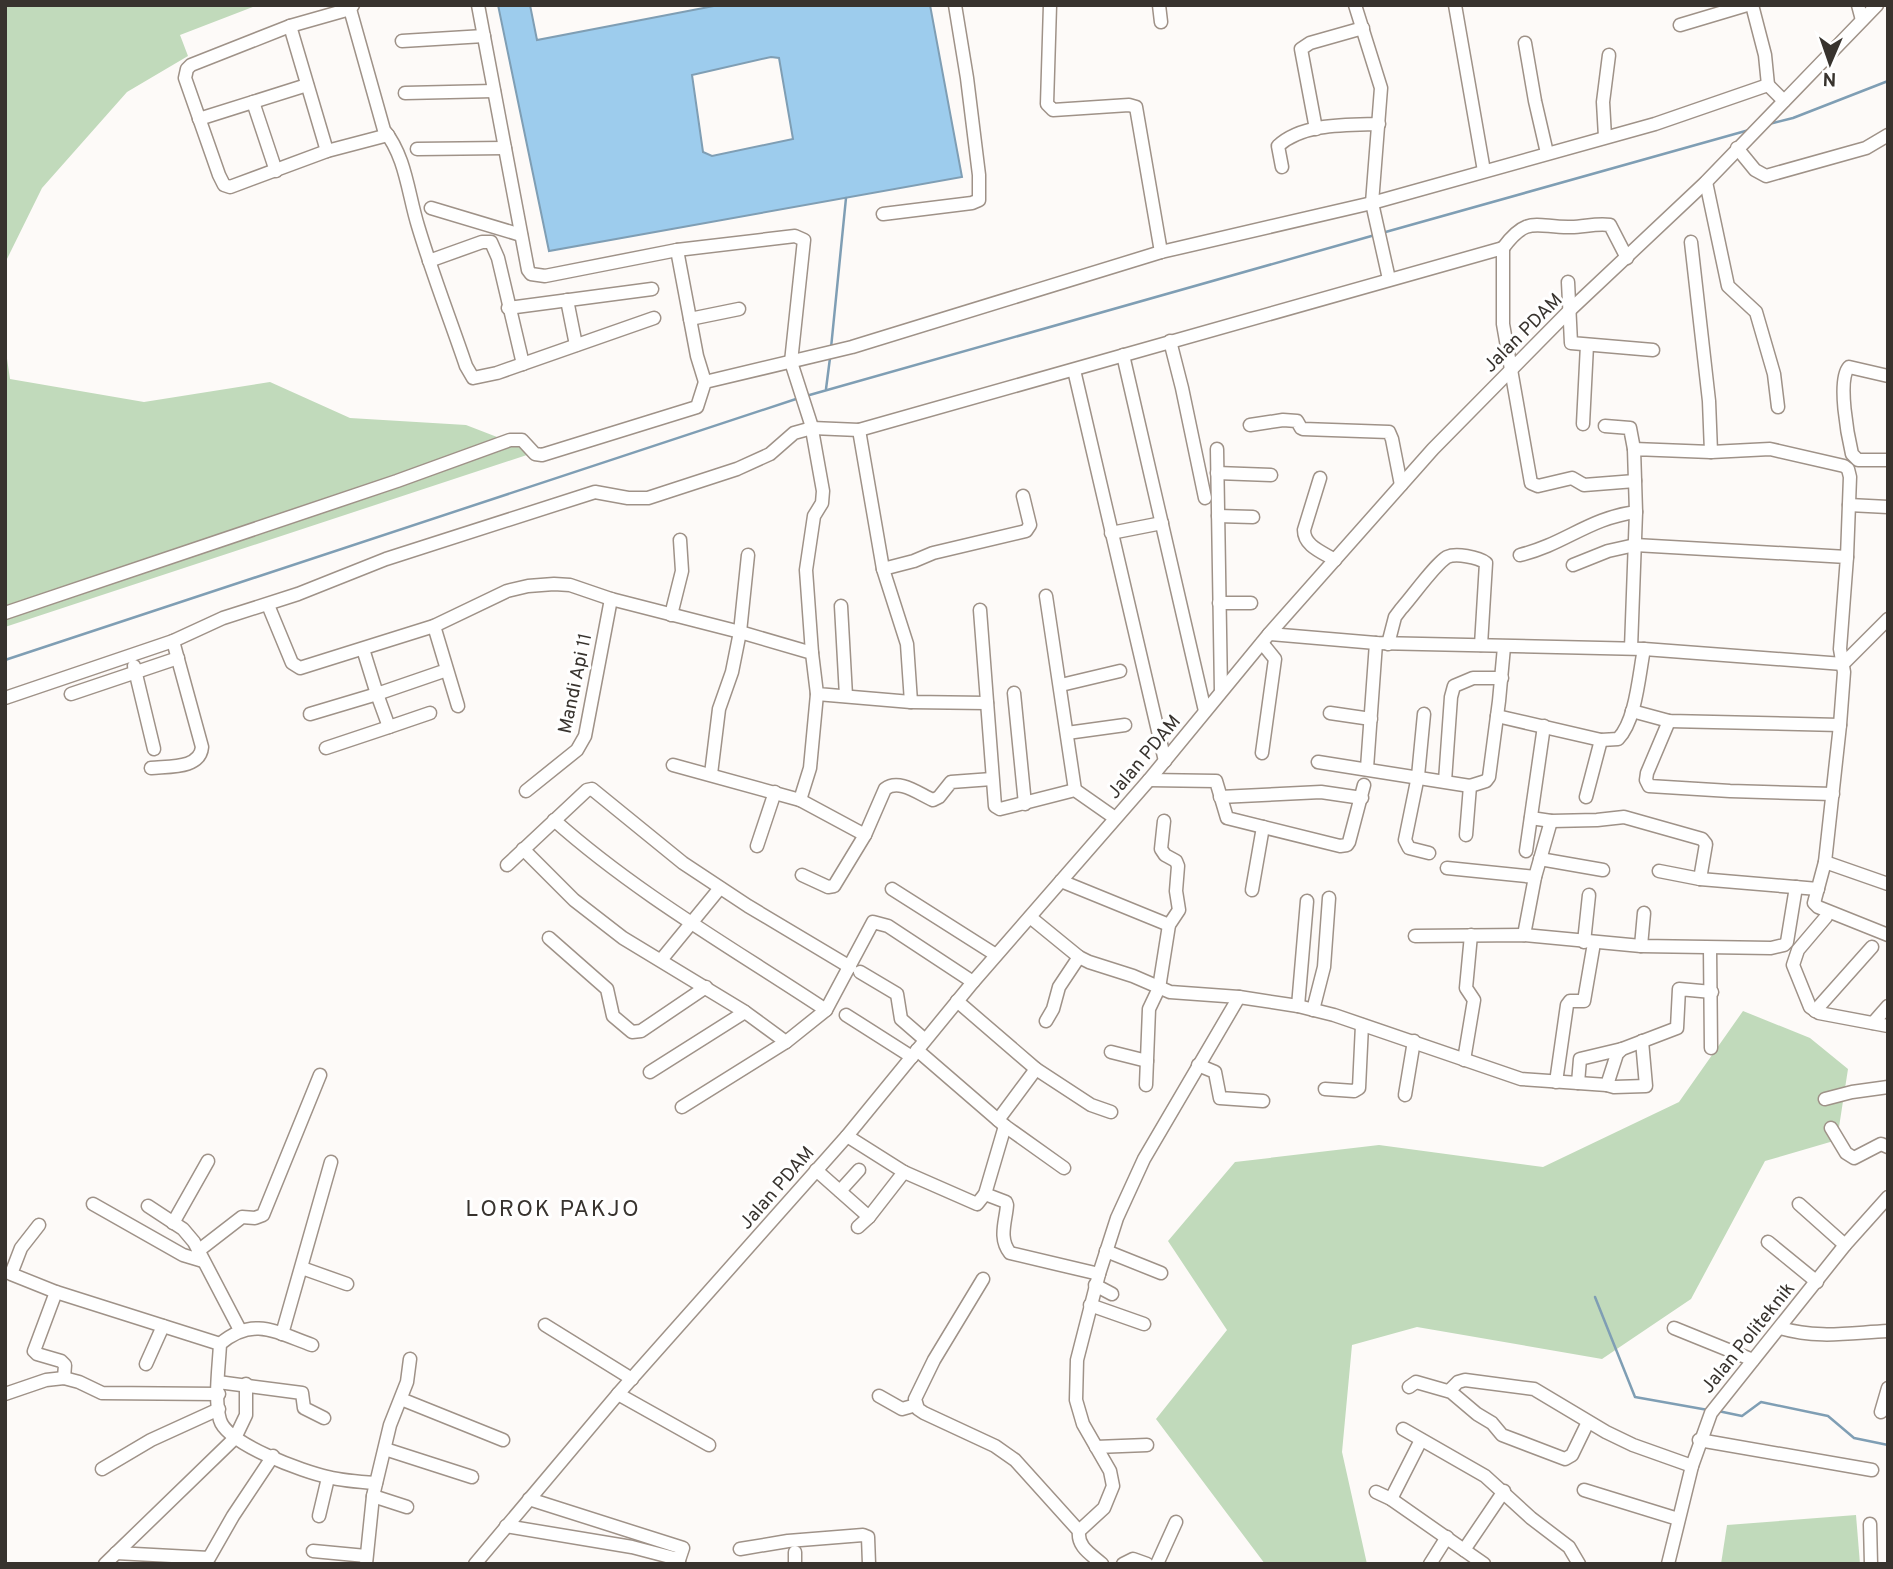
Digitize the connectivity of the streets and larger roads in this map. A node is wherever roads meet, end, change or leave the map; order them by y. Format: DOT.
graph roads {
  1 [pos="478,5"];
  2 [pos="954,5"];
  3 [pos="1050,5"];
  4 [pos="1158,5"];
  5 [pos="1355,5"];
  6 [pos="1455,5"];
  7 [pos="1750,5"];
  8 [pos="1858,5"];
  9 [pos="1877,5"];
  10 [pos="351,7"];
  11 [pos="1863,20"];
  12 [pos="1161,22"];
  13 [pos="1680,25"];
  14 [pos="290,26"];
  15 [pos="1363,28"];
  16 [pos="484,36"];
  17 [pos="402,41"];
  18 [pos="1525,43"];
  19 [pos="1609,55"];
  20 [pos="307,85"];
  21 [pos="1768,85"];
  22 [pos="494,91"];
  23 [pos="405,93"];
  24 [pos="1784,101"];
  25 [pos="253,102"];
  26 [pos="199,119"];
  27 [pos="1379,124"];
  28 [pos="1316,129"];
  29 [pos="388,135"];
  30 [pos="1888,135"];
  31 [pos="1605,137"];
  32 [pos="1741,144"];
  33 [pos="505,148"];
  34 [pos="417,149"];
  35 [pos="327,151"];
  36 [pos="1547,153"];
  37 [pos="1282,167"];
  38 [pos="276,171"];
  39 [pos="1484,171"];
  40 [pos="1706,182"];
  41 [pos="1372,203"];
  42 [pos="431,208"];
  43 [pos="883,214"];
  44 [pos="521,235"];
  45 [pos="1691,242"];
  46 [pos="1503,248"];
  47 [pos="677,250"];
  48 [pos="1161,252"];
  49 [pos="1627,258"];
  50 [pos="429,261"];
  51 [pos="1389,279"];
  52 [pos="1568,282"];
  53 [pos="652,289"];
  54 [pos="567,300"];
  55 [pos="508,308"];
  56 [pos="739,309"];
  57 [pos="1570,311"];
  58 [pos="654,318"];
  59 [pos="690,319"];
  60 [pos="1170,341"];
  61 [pos="576,345"];
  62 [pos="1587,345"];
  63 [pos="1653,350"];
  64 [pos="1123,355"];
  65 [pos="523,364"];
  66 [pos="793,367"];
  67 [pos="1513,368"];
  68 [pos="1074,370"];
  69 [pos="1888,376"];
  70 [pos="705,382"];
  71 [pos="1778,407"];
  72 [pos="1583,424"];
  73 [pos="1250,425"];
  74 [pos="811,426"];
  75 [pos="1605,426"];
  76 [pos="859,430"];
  77 [pos="1217,449"];
  78 [pos="1634,449"];
  79 [pos="1711,452"];
  80 [pos="1888,460"];
  81 [pos="1217,474"];
  82 [pos="1271,475"];
  83 [pos="1320,478"];
  84 [pos="1635,481"];
  85 [pos="1401,485"];
  86 [pos="1023,496"];
  87 [pos="1205,498"];
  88 [pos="1849,505"];
  89 [pos="1888,507"];
  90 [pos="1636,512"];
  91 [pos="1218,516"];
  92 [pos="1253,517"];
  93 [pos="1162,523"];
  94 [pos="1111,533"];
  95 [pos="680,540"];
  96 [pos="1635,545"];
  97 [pos="748,555"];
  98 [pos="1520,555"];
  99 [pos="1847,557"];
  100 [pos="1335,560"];
  101 [pos="1573,565"];
  102 [pos="883,569"];
  103 [pos="1046,596"];
  104 [pos="611,599"];
  105 [pos="1219,603"];
  106 [pos="1251,603"];
  107 [pos="264,606"];
  108 [pos="841,606"];
  109 [pos="980,610"];
  110 [pos="5,613"];
  111 [pos="671,615"];
  112 [pos="1888,619"];
  113 [pos="434,626"];
  114 [pos="740,632"];
  115 [pos="1266,638"];
  116 [pos="173,641"];
  117 [pos="1382,644"];
  118 [pos="1481,645"];
  119 [pos="1504,647"];
  120 [pos="1637,648"];
  121 [pos="363,649"];
  122 [pos="812,653"];
  123 [pos="133,655"];
  124 [pos="178,658"];
  125 [pos="1843,664"];
  126 [pos="1120,670"];
  127 [pos="135,671"];
  128 [pos="441,672"];
  129 [pos="1502,678"];
  130 [pos="1061,685"];
  131 [pos="1221,691"];
  132 [pos="1014,693"];
  133 [pos="71,694"];
  134 [pos="377,694"];
  135 [pos="817,694"];
  136 [pos="846,696"];
  137 [pos="5,698"];
  138 [pos="911,702"];
  139 [pos="987,703"];
  140 [pos="458,706"];
  141 [pos="1205,711"];
  142 [pos="1632,711"];
  143 [pos="310,713"];
  144 [pos="430,713"];
  145 [pos="1330,713"];
  146 [pos="1424,713"];
  147 [pos="1497,716"];
  148 [pos="1371,719"];
  149 [pos="1669,721"];
  150 [pos="1125,724"];
  151 [pos="1840,725"];
  152 [pos="1544,726"];
  153 [pos="389,727"];
  154 [pos="1066,733"];
  155 [pos="1601,740"];
  156 [pos="326,748"];
  157 [pos="154,749"];
  158 [pos="1262,753"];
  159 [pos="1165,761"];
  160 [pos="1318,762"];
  161 [pos="673,765"];
  162 [pos="151,768"];
  163 [pos="1367,768"];
  164 [pos="711,774"];
  165 [pos="1418,776"];
  166 [pos="992,779"];
  167 [pos="1149,780"];
  168 [pos="1445,781"];
  169 [pos="1471,786"];
  170 [pos="1075,790"];
  171 [pos="526,791"];
  172 [pos="775,792"];
  173 [pos="1833,794"];
  174 [pos="1220,797"];
  175 [pos="1586,797"];
  176 [pos="800,800"];
  177 [pos="1025,804"];
  178 [pos="1115,818"];
  179 [pos="1531,818"];
  180 [pos="554,820"];
  181 [pos="1164,821"];
  182 [pos="1551,821"];
  183 [pos="1263,827"];
  184 [pos="865,835"];
  185 [pos="1466,835"];
  186 [pos="757,846"];
  187 [pos="523,849"];
  188 [pos="1526,851"];
  189 [pos="1429,853"];
  190 [pos="1540,859"];
  191 [pos="1825,862"];
  192 [pos="507,865"];
  193 [pos="1447,868"];
  194 [pos="1603,870"];
  195 [pos="1659,871"];
  196 [pos="802,875"];
  197 [pos="1535,877"];
  198 [pos="1700,879"];
  199 [pos="1061,881"];
  200 [pos="1888,884"];
  201 [pos="1797,887"];
  202 [pos="720,888"];
  203 [pos="892,889"];
  204 [pos="1818,889"];
  205 [pos="1252,891"];
  206 [pos="1589,895"];
  207 [pos="1329,898"];
  208 [pos="1307,901"];
  209 [pos="1644,913"];
  210 [pos="1030,917"];
  211 [pos="1826,918"];
  212 [pos="693,923"];
  213 [pos="1169,925"];
  214 [pos="1471,935"];
  215 [pos="1524,935"];
  216 [pos="1888,935"];
  217 [pos="1415,936"];
  218 [pos="548,938"];
  219 [pos="1589,942"];
  220 [pos="1641,946"];
  221 [pos="1872,947"];
  222 [pos="1710,948"];
  223 [pos="996,955"];
  224 [pos="1079,957"];
  225 [pos="662,960"];
  226 [pos="855,969"];
  227 [pos="973,982"];
  228 [pos="706,987"];
  229 [pos="1159,988"];
  230 [pos="1712,992"];
  231 [pos="1240,997"];
  232 [pos="957,1001"];
  233 [pos="1298,1006"];
  234 [pos="1888,1006"];
  235 [pos="826,1010"];
  236 [pos="1313,1010"];
  237 [pos="1815,1011"];
  238 [pos="745,1012"];
  239 [pos="846,1015"];
  240 [pos="1046,1021"];
  241 [pos="1872,1023"];
  242 [pos="1362,1025"];
  243 [pos="1888,1026"];
  244 [pos="1414,1041"];
  245 [pos="1642,1041"];
  246 [pos="786,1042"];
  247 [pos="1711,1048"];
  248 [pos="918,1049"];
  249 [pos="1622,1049"];
  250 [pos="1111,1052"];
  251 [pos="1464,1060"];
  252 [pos="1147,1061"];
  253 [pos="1198,1065"];
  254 [pos="1036,1069"];
  255 [pos="650,1072"];
  256 [pos="320,1074"];
  257 [pos="1556,1082"];
  258 [pos="1578,1083"];
  259 [pos="1146,1085"];
  260 [pos="1607,1086"];
  261 [pos="1888,1087"];
  262 [pos="1325,1089"];
  263 [pos="1405,1096"];
  264 [pos="1825,1099"];
  265 [pos="1263,1101"];
  266 [pos="682,1107"];
  267 [pos="1111,1112"];
  268 [pos="1001,1123"];
  269 [pos="1831,1128"];
  270 [pos="847,1136"];
  271 [pos="1888,1147"];
  272 [pos="208,1161"];
  273 [pos="331,1162"];
  274 [pos="1064,1168"];
  275 [pos="816,1170"];
  276 [pos="859,1170"];
  277 [pos="904,1172"];
  278 [pos="840,1191"];
  279 [pos="985,1194"];
  280 [pos="1888,1197"];
  281 [pos="93,1204"];
  282 [pos="1800,1204"];
  283 [pos="148,1206"];
  284 [pos="870,1217"];
  285 [pos="173,1223"];
  286 [pos="39,1225"];
  287 [pos="858,1227"];
  288 [pos="1768,1242"];
  289 [pos="1845,1245"];
  290 [pos="1106,1251"];
  291 [pos="201,1256"];
  292 [pos="302,1268"];
  293 [pos="1161,1273"];
  294 [pos="983,1279"];
  295 [pos="1097,1279"];
  296 [pos="1817,1282"];
  297 [pos="347,1284"];
  298 [pos="56,1292"];
  299 [pos="1112,1294"];
  300 [pos="1090,1305"];
  301 [pos="1144,1324"];
  302 [pos="545,1325"];
  303 [pos="163,1326"];
  304 [pos="1674,1328"];
  305 [pos="1780,1328"];
  306 [pos="240,1330"];
  307 [pos="1888,1331"];
  308 [pos="282,1334"];
  309 [pos="220,1345"];
  310 [pos="312,1345"];
  311 [pos="410,1359"];
  312 [pos="1753,1360"];
  313 [pos="146,1364"];
  314 [pos="64,1378"];
  315 [pos="632,1379"];
  316 [pos="246,1384"];
  317 [pos="1409,1387"];
  318 [pos="218,1388"];
  319 [pos="1888,1388"];
  320 [pos="1449,1391"];
  321 [pos="5,1394"];
  322 [pos="618,1394"];
  323 [pos="879,1396"];
  324 [pos="401,1399"];
  325 [pos="916,1405"];
  326 [pos="219,1409"];
  327 [pos="1881,1412"];
  328 [pos="324,1418"];
  329 [pos="1588,1422"];
  330 [pos="1403,1429"];
  331 [pos="235,1438"];
  332 [pos="503,1440"];
  333 [pos="1421,1440"];
  334 [pos="1699,1440"];
  335 [pos="709,1445"];
  336 [pos="1147,1445"];
  337 [pos="1096,1447"];
  338 [pos="385,1449"];
  339 [pos="272,1457"];
  340 [pos="1692,1466"];
  341 [pos="102,1469"];
  342 [pos="1872,1470"];
  343 [pos="472,1477"];
  344 [pos="328,1478"];
  345 [pos="374,1489"];
  346 [pos="1584,1490"];
  347 [pos="1504,1491"];
  348 [pos="1376,1492"];
  349 [pos="529,1499"];
  350 [pos="1391,1499"];
  351 [pos="407,1507"];
  352 [pos="319,1516"];
  353 [pos="1678,1520"];
  354 [pos="1176,1522"];
  355 [pos="1870,1524"];
  356 [pos="506,1526"];
  357 [pos="1079,1531"];
  358 [pos="1447,1537"];
  359 [pos="740,1549"];
  360 [pos="1464,1550"];
  361 [pos="313,1551"];
  362 [pos="116,1553"];
  363 [pos="366,1560"];
  364 [pos="678,1562"];
  365 [pos="105,1564"];
  366 [pos="475,1564"];
  367 [pos="869,1564"];
  368 [pos="1102,1564"];
  369 [pos="1123,1564"];
  370 [pos="1147,1564"];
  371 [pos="1157,1564"];
  372 [pos="1430,1564"];
  373 [pos="1484,1564"];
  374 [pos="1580,1564"];
  375 [pos="1668,1564"];
  376 [pos="1871,1564"];
  1 -- 16 [label="street"];
  2 -- 43 [label="street"];
  3 -- 48 [label="street"];
  4 -- 12 [label="street"];
  5 -- 15 [label="street"];
  6 -- 39 [label="street"];
  7 -- 13 [label="street"];
  7 -- 21 [label="street"];
  8 -- 11 [label="street"];
  9 -- 11 [label="street, Jalan PDAM"];
  10 -- 14 [label="street"];
  10 -- 29 [label="street"];
  11 -- 24 [label="street, Jalan PDAM"];
  14 -- 20 [label="street"];
  14 -- 26 [label="street"];
  15 -- 27 [label="street"];
  15 -- 28 [label="street"];
  16 -- 17 [label="street"];
  16 -- 22 [label="street"];
  18 -- 36 [label="street"];
  19 -- 31 [label="street"];
  20 -- 25 [label="street"];
  20 -- 35 [label="street"];
  21 -- 24 [label="street"];
  21 -- 31 [label="street"];
  22 -- 23 [label="street"];
  22 -- 33 [label="street"];
  24 -- 32 [label="street, Jalan PDAM"];
  25 -- 26 [label="street"];
  25 -- 38 [label="street"];
  26 -- 38 [label="street"];
  27 -- 28 [label="street"];
  27 -- 41 [label="street"];
  28 -- 37 [label="street"];
  29 -- 35 [label="street"];
  29 -- 50 [label="street"];
  30 -- 32 [label="street"];
  31 -- 36 [label="street"];
  32 -- 40 [label="street, Jalan PDAM"];
  33 -- 34 [label="street"];
  33 -- 44 [label="street"];
  35 -- 38 [label="street"];
  36 -- 39 [label="street"];
  39 -- 41 [label="street"];
  40 -- 49 [label="street, Jalan PDAM"];
  40 -- 71 [label="street"];
  41 -- 48 [label="street"];
  41 -- 51 [label="street"];
  42 -- 44 [label="street"];
  44 -- 47 [label="street"];
  45 -- 79 [label="street"];
  46 -- 49 [label="street"];
  46 -- 51 [label="street"];
  46 -- 67 [label="street"];
  47 -- 59 [label="street"];
  47 -- 66 [label="street"];
  48 -- 66 [label="street"];
  49 -- 57 [label="street, Jalan PDAM"];
  50 -- 55 [label="street"];
  50 -- 65 [label="street"];
  51 -- 60 [label="street"];
  52 -- 57 [label="street"];
  53 -- 54 [label="street"];
  54 -- 55 [label="street"];
  54 -- 61 [label="street"];
  55 -- 65 [label="street"];
  56 -- 59 [label="street"];
  57 -- 62 [label="street"];
  57 -- 67 [label="street, Jalan PDAM"];
  58 -- 61 [label="street"];
  59 -- 70 [label="street"];
  60 -- 64 [label="street"];
  60 -- 87 [label="street"];
  61 -- 65 [label="street"];
  62 -- 63 [label="street"];
  62 -- 72 [label="street"];
  64 -- 68 [label="street"];
  64 -- 93 [label="street"];
  66 -- 70 [label="street"];
  66 -- 74 [label="street"];
  67 -- 84 [label="street"];
  67 -- 85 [label="street, Jalan PDAM"];
  68 -- 76 [label="street"];
  68 -- 94 [label="street"];
  69 -- 80 [label="street"];
  70 -- 110 [label="street"];
  73 -- 85 [label="street"];
  74 -- 76 [label="street"];
  74 -- 107 [label="street"];
  74 -- 122 [label="street"];
  75 -- 78 [label="street"];
  76 -- 102 [label="street"];
  77 -- 81 [label="street"];
  78 -- 79 [label="street"];
  78 -- 84 [label="street"];
  79 -- 88 [label="street"];
  81 -- 82 [label="street"];
  81 -- 91 [label="street"];
  83 -- 100 [label="street"];
  84 -- 90 [label="street"];
  85 -- 100 [label="street, Jalan PDAM"];
  86 -- 102 [label="street"];
  88 -- 89 [label="street"];
  88 -- 99 [label="street"];
  90 -- 96 [label="street"];
  90 -- 98 [label="street"];
  91 -- 92 [label="street"];
  91 -- 105 [label="street"];
  93 -- 94 [label="street"];
  93 -- 141 [label="street"];
  94 -- 159 [label="street"];
  95 -- 111 [label="street"];
  96 -- 99 [label="street"];
  96 -- 101 [label="street"];
  96 -- 120 [label="street"];
  97 -- 114 [label="street"];
  99 -- 125 [label="street"];
  100 -- 115 [label="street, Jalan PDAM"];
  102 -- 138 [label="street"];
  103 -- 130 [label="street"];
  104 -- 111 [label="street"];
  104 -- 113 [label="street"];
  104 -- 171 [label="street, Mandi Api 11"];
  105 -- 106 [label="street"];
  105 -- 131 [label="street"];
  107 -- 116 [label="street"];
  107 -- 121 [label="street"];
  108 -- 136 [label="street"];
  109 -- 139 [label="street"];
  111 -- 114 [label="street"];
  112 -- 125 [label="street"];
  113 -- 121 [label="street"];
  113 -- 140 [label="street"];
  114 -- 122 [label="street"];
  114 -- 164 [label="street"];
  115 -- 117 [label="street"];
  115 -- 131 [label="street, Jalan PDAM"];
  115 -- 158 [label="street"];
  116 -- 123 [label="street"];
  116 -- 124 [label="street"];
  117 -- 118 [label="street"];
  117 -- 118 [label="street"];
  117 -- 148 [label="street"];
  118 -- 119 [label="street"];
  119 -- 120 [label="street"];
  119 -- 129 [label="street"];
  120 -- 125 [label="street"];
  120 -- 142 [label="street"];
  121 -- 134 [label="street"];
  122 -- 135 [label="street"];
  123 -- 127 [label="street"];
  123 -- 137 [label="street"];
  124 -- 127 [label="street"];
  124 -- 162 [label="street"];
  125 -- 151 [label="street"];
  126 -- 130 [label="street"];
  127 -- 133 [label="street"];
  127 -- 157 [label="street"];
  128 -- 134 [label="street"];
  129 -- 147 [label="street"];
  129 -- 168 [label="street"];
  130 -- 154 [label="street"];
  131 -- 141 [label="street, Jalan PDAM"];
  132 -- 177 [label="street"];
  134 -- 143 [label="street"];
  134 -- 153 [label="street"];
  135 -- 136 [label="street"];
  135 -- 176 [label="street"];
  136 -- 138 [label="street"];
  138 -- 139 [label="street"];
  139 -- 166 [label="street"];
  141 -- 159 [label="street, Jalan PDAM"];
  142 -- 149 [label="street"];
  142 -- 155 [label="street"];
  144 -- 153 [label="street"];
  145 -- 148 [label="street"];
  146 -- 165 [label="street"];
  147 -- 152 [label="street"];
  147 -- 169 [label="street"];
  148 -- 163 [label="street"];
  149 -- 151 [label="street"];
  149 -- 173 [label="street"];
  150 -- 154 [label="street"];
  151 -- 173 [label="street"];
  152 -- 155 [label="street"];
  152 -- 179 [label="street"];
  153 -- 156 [label="street"];
  154 -- 170 [label="street"];
  155 -- 175 [label="street"];
  159 -- 167 [label="street, Jalan PDAM"];
  160 -- 163 [label="street"];
  161 -- 164 [label="street"];
  163 -- 165 [label="street"];
  164 -- 172 [label="street"];
  165 -- 168 [label="street"];
  165 -- 189 [label="street"];
  166 -- 177 [label="street"];
  166 -- 184 [label="street"];
  167 -- 174 [label="street"];
  167 -- 178 [label="street, Jalan PDAM"];
  168 -- 169 [label="street"];
  169 -- 185 [label="street"];
  170 -- 177 [label="street"];
  170 -- 178 [label="street"];
  172 -- 176 [label="street"];
  172 -- 186 [label="street"];
  173 -- 191 [label="street"];
  174 -- 183 [label="street"];
  174 -- 183 [label="street"];
  176 -- 184 [label="street"];
  178 -- 199 [label="street, Jalan PDAM"];
  179 -- 182 [label="street"];
  179 -- 188 [label="street"];
  180 -- 187 [label="street"];
  180 -- 202 [label="street"];
  180 -- 212 [label="street"];
  181 -- 213 [label="street"];
  182 -- 190 [label="street"];
  182 -- 198 [label="street"];
  183 -- 205 [label="street"];
  184 -- 196 [label="street"];
  187 -- 192 [label="street"];
  187 -- 225 [label="street"];
  190 -- 194 [label="street"];
  190 -- 197 [label="street"];
  191 -- 200 [label="street"];
  191 -- 204 [label="street"];
  193 -- 197 [label="street"];
  195 -- 198 [label="street"];
  197 -- 215 [label="street"];
  198 -- 201 [label="street"];
  199 -- 210 [label="street, Jalan PDAM"];
  199 -- 213 [label="street"];
  201 -- 204 [label="street"];
  201 -- 222 [label="street"];
  202 -- 212 [label="street"];
  202 -- 226 [label="street"];
  203 -- 223 [label="street"];
  204 -- 216 [label="street"];
  206 -- 219 [label="street"];
  207 -- 236 [label="street"];
  208 -- 233 [label="street"];
  209 -- 220 [label="street"];
  210 -- 223 [label="street, Jalan PDAM"];
  210 -- 224 [label="street"];
  211 -- 237 [label="street"];
  212 -- 225 [label="street"];
  212 -- 235 [label="street"];
  213 -- 229 [label="street"];
  214 -- 215 [label="street"];
  214 -- 217 [label="street"];
  214 -- 251 [label="street"];
  215 -- 219 [label="street"];
  218 -- 228 [label="street"];
  219 -- 220 [label="street"];
  219 -- 257 [label="street"];
  220 -- 222 [label="street"];
  221 -- 237 [label="street"];
  222 -- 230 [label="street"];
  223 -- 227 [label="street, Jalan PDAM"];
  224 -- 229 [label="street"];
  224 -- 240 [label="street"];
  225 -- 228 [label="street"];
  226 -- 227 [label="street"];
  226 -- 235 [label="street"];
  226 -- 248 [label="street"];
  227 -- 232 [label="street, Jalan PDAM"];
  228 -- 238 [label="street"];
  229 -- 231 [label="street"];
  229 -- 252 [label="street"];
  230 -- 245 [label="street"];
  230 -- 247 [label="street"];
  231 -- 233 [label="street"];
  231 -- 253 [label="street"];
  232 -- 248 [label="street, Jalan PDAM"];
  232 -- 254 [label="street"];
  233 -- 236 [label="street"];
  234 -- 241 [label="street"];
  235 -- 246 [label="street"];
  236 -- 242 [label="street"];
  237 -- 241 [label="street"];
  238 -- 246 [label="street"];
  238 -- 255 [label="street"];
  239 -- 248 [label="street"];
  241 -- 243 [label="street"];
  242 -- 244 [label="street"];
  242 -- 262 [label="street"];
  244 -- 251 [label="street"];
  244 -- 263 [label="street"];
  245 -- 249 [label="street"];
  245 -- 260 [label="street"];
  246 -- 266 [label="street"];
  248 -- 268 [label="street"];
  248 -- 270 [label="street, Jalan PDAM"];
  249 -- 258 [label="street"];
  249 -- 260 [label="street"];
  250 -- 252 [label="street"];
  251 -- 257 [label="street"];
  252 -- 259 [label="street"];
  253 -- 265 [label="street"];
  253 -- 290 [label="street"];
  254 -- 267 [label="street"];
  254 -- 268 [label="street"];
  256 -- 291 [label="street"];
  257 -- 258 [label="street"];
  258 -- 260 [label="street"];
  261 -- 264 [label="street"];
  268 -- 274 [label="street"];
  268 -- 279 [label="street"];
  269 -- 271 [label="street"];
  270 -- 275 [label="street, Jalan PDAM"];
  270 -- 277 [label="street"];
  272 -- 285 [label="street"];
  273 -- 292 [label="street"];
  275 -- 278 [label="street"];
  275 -- 315 [label="street, Jalan PDAM"];
  276 -- 278 [label="street"];
  277 -- 279 [label="street"];
  277 -- 284 [label="street"];
  278 -- 284 [label="street"];
  279 -- 295 [label="street"];
  280 -- 289 [label="street, Jalan Politeknik"];
  281 -- 291 [label="street"];
  282 -- 289 [label="street"];
  283 -- 285 [label="street"];
  284 -- 287 [label="street"];
  285 -- 291 [label="street"];
  286 -- 298 [label="street"];
  288 -- 296 [label="street"];
  289 -- 296 [label="street, Jalan Politeknik"];
  290 -- 293 [label="street"];
  290 -- 295 [label="street"];
  291 -- 306 [label="street"];
  292 -- 297 [label="street"];
  292 -- 308 [label="street"];
  294 -- 325 [label="street"];
  295 -- 299 [label="street"];
  295 -- 300 [label="street"];
  296 -- 305 [label="street, Jalan Politeknik"];
  298 -- 303 [label="street"];
  298 -- 314 [label="street"];
  300 -- 301 [label="street"];
  300 -- 337 [label="street"];
  302 -- 315 [label="street"];
  303 -- 309 [label="street"];
  303 -- 313 [label="street"];
  304 -- 312 [label="street"];
  305 -- 307 [label="street"];
  305 -- 312 [label="street, Jalan Politeknik"];
  306 -- 308 [label="street"];
  306 -- 309 [label="street"];
  308 -- 310 [label="street"];
  309 -- 318 [label="street"];
  311 -- 324 [label="street"];
  312 -- 334 [label="street, Jalan Politeknik"];
  314 -- 318 [label="street"];
  314 -- 321 [label="street"];
  315 -- 322 [label="street, Jalan PDAM"];
  316 -- 318 [label="street"];
  316 -- 328 [label="street"];
  316 -- 331 [label="street"];
  317 -- 320 [label="street"];
  318 -- 326 [label="street"];
  319 -- 327 [label="street"];
  320 -- 329 [label="street"];
  320 -- 329 [label="street"];
  322 -- 335 [label="street"];
  322 -- 349 [label="street, Jalan PDAM"];
  323 -- 325 [label="street"];
  324 -- 332 [label="street"];
  324 -- 338 [label="street"];
  325 -- 357 [label="street"];
  326 -- 331 [label="street"];
  326 -- 341 [label="street"];
  329 -- 340 [label="street"];
  330 -- 333 [label="street"];
  331 -- 339 [label="street"];
  331 -- 362 [label="street"];
  333 -- 347 [label="street"];
  333 -- 350 [label="street"];
  334 -- 340 [label="street, Jalan Politeknik"];
  334 -- 342 [label="street"];
  336 -- 337 [label="street"];
  337 -- 357 [label="street"];
  338 -- 343 [label="street"];
  338 -- 345 [label="street"];
  339 -- 344 [label="street"];
  339 -- 362 [label="street"];
  340 -- 353 [label="street, Jalan Politeknik"];
  344 -- 345 [label="street"];
  344 -- 352 [label="street"];
  345 -- 351 [label="street"];
  345 -- 363 [label="street"];
  346 -- 353 [label="street"];
  347 -- 360 [label="street"];
  347 -- 374 [label="street"];
  348 -- 350 [label="street"];
  349 -- 356 [label="street, Jalan PDAM"];
  349 -- 364 [label="street"];
  350 -- 358 [label="street"];
  353 -- 375 [label="street, Jalan Politeknik"];
  354 -- 371 [label="street"];
  355 -- 376 [label="street"];
  356 -- 364 [label="street"];
  356 -- 366 [label="street, Jalan PDAM"];
  357 -- 368 [label="street"];
  358 -- 360 [label="street"];
  358 -- 372 [label="street"];
  359 -- 367 [label="street"];
  360 -- 373 [label="street"];
  361 -- 363 [label="street"];
  362 -- 365 [label="street"];
  369 -- 370 [label="street"];
}
